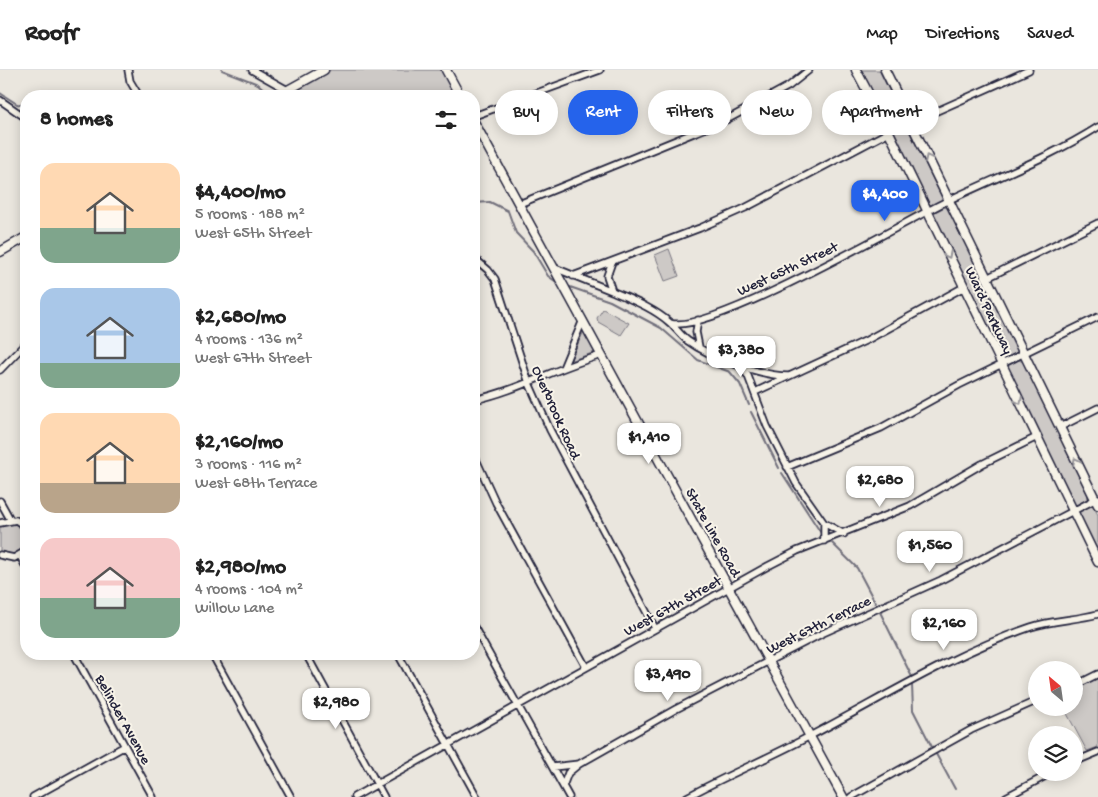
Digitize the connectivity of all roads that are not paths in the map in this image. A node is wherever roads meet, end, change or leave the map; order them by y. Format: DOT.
graph roads {
  1 [pos="128,70"];
  2 [pos="252,70"];
  3 [pos="324,70"];
  4 [pos="446,70"];
  5 [pos="600,70"];
  6 [pos="809,70"];
  7 [pos="856,70"];
  8 [pos="885,70"];
  9 [pos="1029,70"];
  10 [pos="136,90"];
  11 [pos="286,90"];
  12 [pos="290,90"];
  13 [pos="457,90"];
  14 [pos="867,90"];
  15 [pos="894,90"];
  16 [pos="0,100"];
  17 [pos="939,110"];
  18 [pos="20,114"];
  19 [pos="480,114"];
  20 [pos="1098,127"];
  21 [pos="480,133"];
  22 [pos="883,135"];
  23 [pos="890,135"];
  24 [pos="916,135"];
  25 [pos="949,200"];
  26 [pos="519,204"];
  27 [pos="927,212"];
  28 [pos="1098,223"];
  29 [pos="20,240"];
  30 [pos="0,252"];
  31 [pos="612,261"];
  32 [pos="480,263"];
  33 [pos="554,268"];
  34 [pos="573,276"];
  35 [pos="987,278"];
  36 [pos="964,287"];
  37 [pos="612,291"];
  38 [pos="1098,317"];
  39 [pos="583,320"];
  40 [pos="698,320"];
  41 [pos="670,323"];
  42 [pos="699,347"];
  43 [pos="20,349"];
  44 [pos="1024,354"];
  45 [pos="602,355"];
  46 [pos="1000,364"];
  47 [pos="742,367"];
  48 [pos="563,368"];
  49 [pos="0,370"];
  50 [pos="790,376"];
  51 [pos="529,383"];
  52 [pos="754,392"];
  53 [pos="480,398"];
  54 [pos="1098,408"];
  55 [pos="1060,428"];
  56 [pos="1037,437"];
  57 [pos="787,467"];
  58 [pos="480,468"];
  59 [pos="0,501"];
  60 [pos="1097,501"];
  61 [pos="1073,510"];
  62 [pos="10,519"];
  63 [pos="0,523"];
  64 [pos="20,523"];
  65 [pos="824,523"];
  66 [pos="844,534"];
  67 [pos="824,541"];
  68 [pos="0,556"];
  69 [pos="20,556"];
  70 [pos="1098,562"];
  71 [pos="728,587"];
  72 [pos="1098,614"];
  73 [pos="655,628"];
  74 [pos="480,638"];
  75 [pos="77,660"];
  76 [pos="215,660"];
  77 [pos="309,660"];
  78 [pos="401,660"];
  79 [pos="769,661"];
  80 [pos="586,667"];
  81 [pos="1098,674"];
  82 [pos="1083,682"];
  83 [pos="1028,705"];
  84 [pos="518,706"];
  85 [pos="810,736"];
  86 [pos="448,744"];
  87 [pos="124,746"];
  88 [pos="1098,752"];
  89 [pos="1083,758"];
  90 [pos="579,764"];
  91 [pos="553,767"];
  92 [pos="1036,781"];
  93 [pos="377,784"];
  94 [pos="563,786"];
  95 [pos="33,797"];
  96 [pos="153,797"];
  97 [pos="291,797"];
  98 [pos="354,797"];
  99 [pos="384,797"];
  100 [pos="477,797"];
  101 [pos="569,797"];
  102 [pos="687,797"];
  103 [pos="843,797"];
  104 [pos="851,797"];
  105 [pos="1006,797"];
  1 -- 10 [label="street"];
  2 -- 11 [label="street"];
  3 -- 12 [label="main road"];
  4 -- 13 [label="main road"];
  5 -- 19 [label="street"];
  6 -- 26 [label="street"];
  7 -- 14 [label="main road, Ward Parkway"];
  8 -- 15 [label="main road, Ward Parkway"];
  9 -- 17 [label="street"];
  16 -- 18 [label="street"];
  20 -- 25 [label="street, West 65th Street"];
  21 -- 26 [label="main road, State Line Road"];
  22 -- 31 [label="street"];
  23 -- 27 [label="main road, Ward Parkway"];
  25 -- 24 [label="main road, Ward Parkway, one-way"];
  25 -- 27 [label="street, West 65th Street"];
  25 -- 35 [label="main road, Ward Parkway"];
  26 -- 33 [label="main road, State Line Road"];
  27 -- 36 [label="main road, Ward Parkway, one-way"];
  27 -- 40 [label="street, West 65th Street"];
  28 -- 35 [label="street"];
  29 -- 30 [label="main road"];
  31 -- 34 [label="street"];
  31 -- 37 [label="street"];
  32 -- 51 [label="street, Overbrook Road"];
  33 -- 34 [label="street"];
  33 -- 39 [label="main road, State Line Road"];
  34 -- 37 [label="street"];
  35 -- 44 [label="main road, Ward Parkway"];
  36 -- 46 [label="main road, Ward Parkway"];
  36 -- 50 [label="street"];
  37 -- 41 [label="street"];
  38 -- 44 [label="street"];
  39 -- 45 [label="main road, State Line Road"];
  39 -- 48 [label="street"];
  40 -- 41 [label="street, West 65th Street"];
  40 -- 42 [label="street"];
  41 -- 42 [label="street"];
  42 -- 47 [label="street"];
  43 -- 49 [label="street"];
  44 -- 46 [label="street"];
  44 -- 55 [label="main road, Ward Parkway"];
  45 -- 48 [label="street"];
  45 -- 71 [label="main road, State Line Road"];
  46 -- 56 [label="main road, Ward Parkway, one-way"];
  46 -- 57 [label="street"];
  47 -- 50 [label="street"];
  47 -- 52 [label="street"];
  48 -- 51 [label="street"];
  50 -- 52 [label="street"];
  51 -- 53 [label="street"];
  51 -- 73 [label="street, Overbrook Road"];
  52 -- 57 [label="street"];
  54 -- 55 [label="street"];
  60 -- 55 [label="main road, Ward Parkway, one-way"];
  56 -- 61 [label="main road, Ward Parkway"];
  56 -- 66 [label="street, West 67th Street"];
  57 -- 65 [label="street"];
  58 -- 80 [label="street"];
  59 -- 62 [label="street"];
  60 -- 61 [label="street, West 67th Terrace"];
  61 -- 70 [label="main road, Ward Parkway"];
  61 -- 79 [label="street, West 67th Terrace"];
  62 -- 63 [label="street"];
  62 -- 64 [label="street"];
  65 -- 66 [label="street"];
  65 -- 67 [label="street"];
  66 -- 67 [label="street, West 67th Street"];
  67 -- 71 [label="street, West 67th Street"];
  68 -- 69 [label="street"];
  71 -- 73 [label="street, West 67th Street"];
  71 -- 79 [label="main road, State Line Road"];
  72 -- 85 [label="street"];
  73 -- 80 [label="street, West 67th Street"];
  74 -- 84 [label="street"];
  75 -- 87 [label="street, Belinder Avenue"];
  76 -- 97 [label="street"];
  77 -- 93 [label="street"];
  78 -- 86 [label="street"];
  79 -- 85 [label="main road, State Line Road"];
  79 -- 90 [label="street, West 67th Terrace"];
  80 -- 84 [label="street, West 67th Street"];
  81 -- 82 [label="street"];
  83 -- 104 [label="street"];
  84 -- 86 [label="street, West 67th Street"];
  84 -- 91 [label="street"];
  85 -- 102 [label="street"];
  85 -- 103 [label="main road, State Line Road"];
  86 -- 93 [label="street, West 67th Street"];
  86 -- 100 [label="street"];
  87 -- 95 [label="street"];
  87 -- 96 [label="street, Belinder Avenue"];
  88 -- 89 [label="street"];
  90 -- 91 [label="street, West 67th Terrace"];
  90 -- 94 [label="street, West 67th Terrace"];
  91 -- 94 [label="street"];
  92 -- 105 [label="street"];
  93 -- 98 [label="street, West 67th Street"];
  93 -- 99 [label="street"];
  94 -- 101 [label="street"];
}
